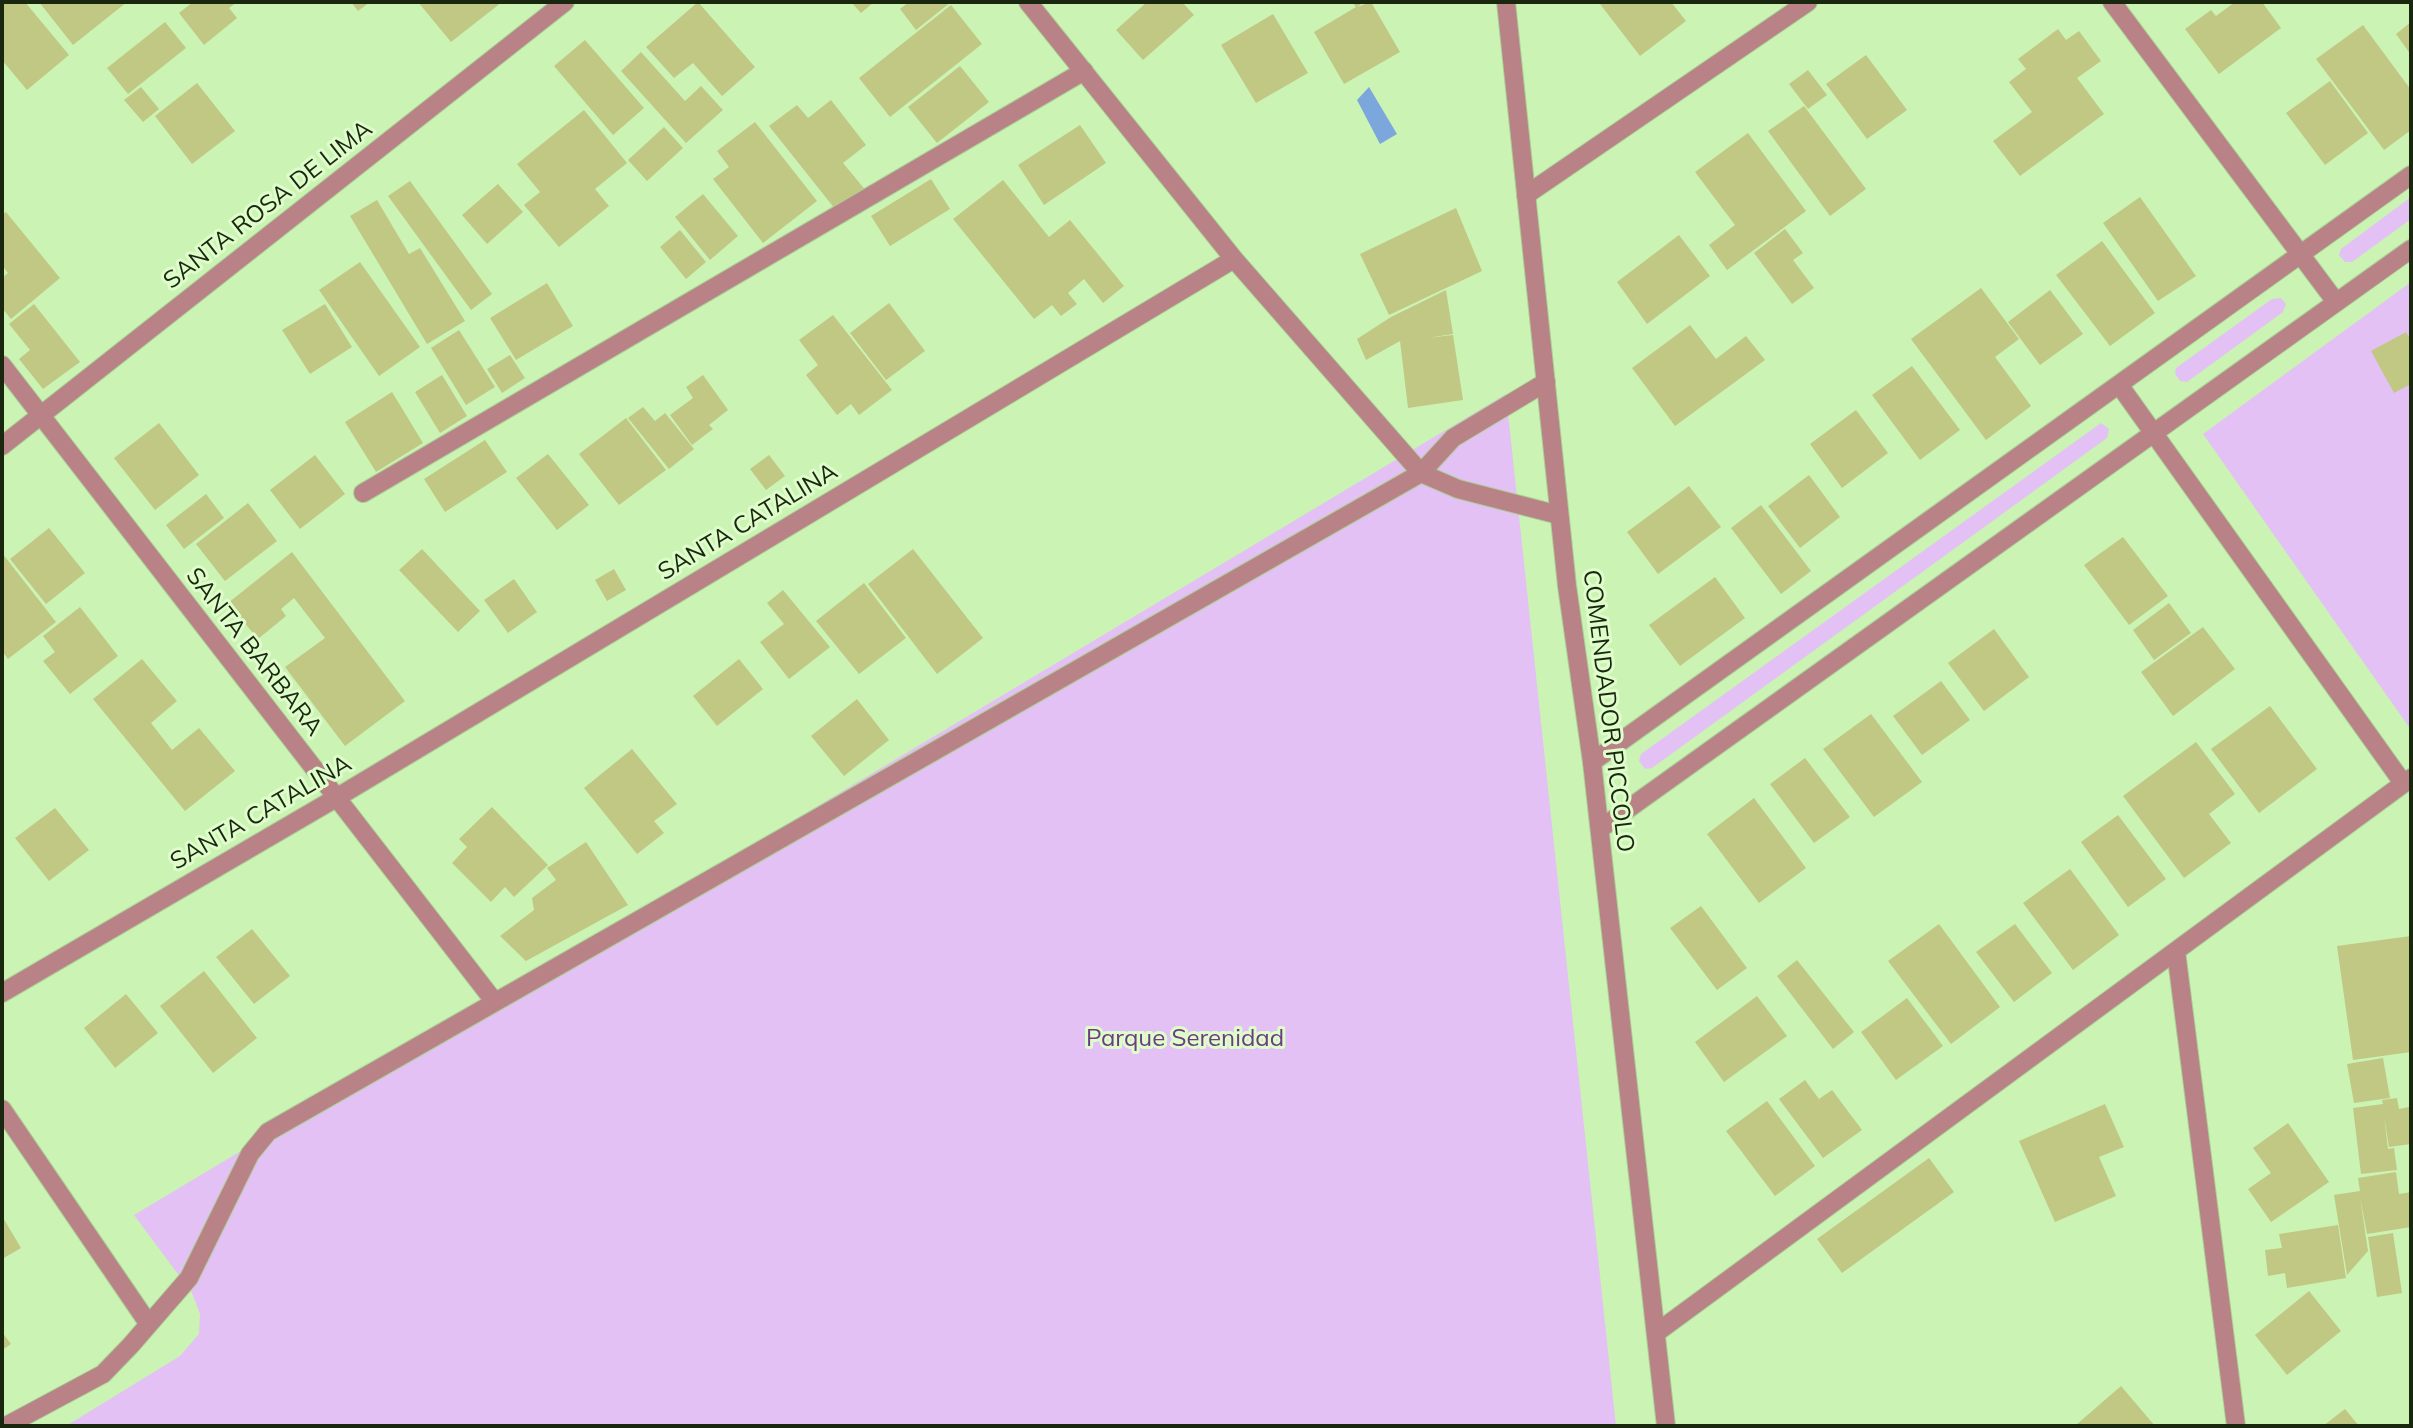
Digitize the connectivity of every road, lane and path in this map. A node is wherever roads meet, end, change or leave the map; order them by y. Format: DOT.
graph roads {
  1 [pos="565,2"];
  2 [pos="1028,2"];
  3 [pos="1506,2"];
  4 [pos="1808,2"];
  5 [pos="2112,2"];
  6 [pos="1084,71"];
  7 [pos="2411,175"];
  8 [pos="1526,195"];
  9 [pos="2411,249"];
  10 [pos="2302,256"];
  11 [pos="1234,259"];
  12 [pos="2336,302"];
  13 [pos="2,365"];
  14 [pos="1546,382"];
  15 [pos="2120,386"];
  16 [pos="41,415"];
  17 [pos="2154,433"];
  18 [pos="2,446"];
  19 [pos="1420,473"];
  20 [pos="363,493"];
  21 [pos="1559,515"];
  22 [pos="1592,762"];
  23 [pos="2407,780"];
  24 [pos="336,798"];
  25 [pos="1600,830"];
  26 [pos="2176,951"];
  27 [pos="2,993"];
  28 [pos="494,1001"];
  29 [pos="2,1109"];
  30 [pos="148,1323"];
  31 [pos="1656,1333"];
  32 [pos="6,1426"];
  33 [pos="1667,1426"];
  34 [pos="2236,1426"];
  1 -- 16 [label="street, SANTA ROSA DE LIMA"];
  2 -- 6 [label="street"];
  3 -- 8 [label="street, COMENDADOR PICCOLO"];
  4 -- 8 [label="street"];
  5 -- 10 [label="street"];
  6 -- 11 [label="street"];
  6 -- 20 [label="street"];
  7 -- 10 [label="street"];
  8 -- 14 [label="street, COMENDADOR PICCOLO"];
  9 -- 12 [label="street"];
  10 -- 12 [label="street"];
  10 -- 15 [label="street"];
  11 -- 19 [label="street"];
  11 -- 24 [label="street, SANTA CATALINA"];
  12 -- 17 [label="street"];
  13 -- 16 [label="street, SANTA BARBARA"];
  14 -- 19 [label="street"];
  14 -- 21 [label="street, COMENDADOR PICCOLO"];
  15 -- 17 [label="street"];
  15 -- 22 [label="street"];
  16 -- 18 [label="street, SANTA ROSA DE LIMA"];
  16 -- 24 [label="street, SANTA BARBARA"];
  17 -- 23 [label="street"];
  17 -- 25 [label="street"];
  19 -- 21 [label="street"];
  19 -- 28 [label="street"];
  21 -- 22 [label="street, COMENDADOR PICCOLO"];
  22 -- 25 [label="street, COMENDADOR PICCOLO"];
  23 -- 26 [label="street"];
  24 -- 27 [label="street, SANTA CATALINA"];
  24 -- 28 [label="street, SANTA BARBARA"];
  25 -- 31 [label="street, COMENDADOR PICCOLO"];
  26 -- 31 [label="street"];
  26 -- 34 [label="street"];
  28 -- 30 [label="street"];
  29 -- 30 [label="street"];
  30 -- 32 [label="street"];
  31 -- 33 [label="street, COMENDADOR PICCOLO"];
}
